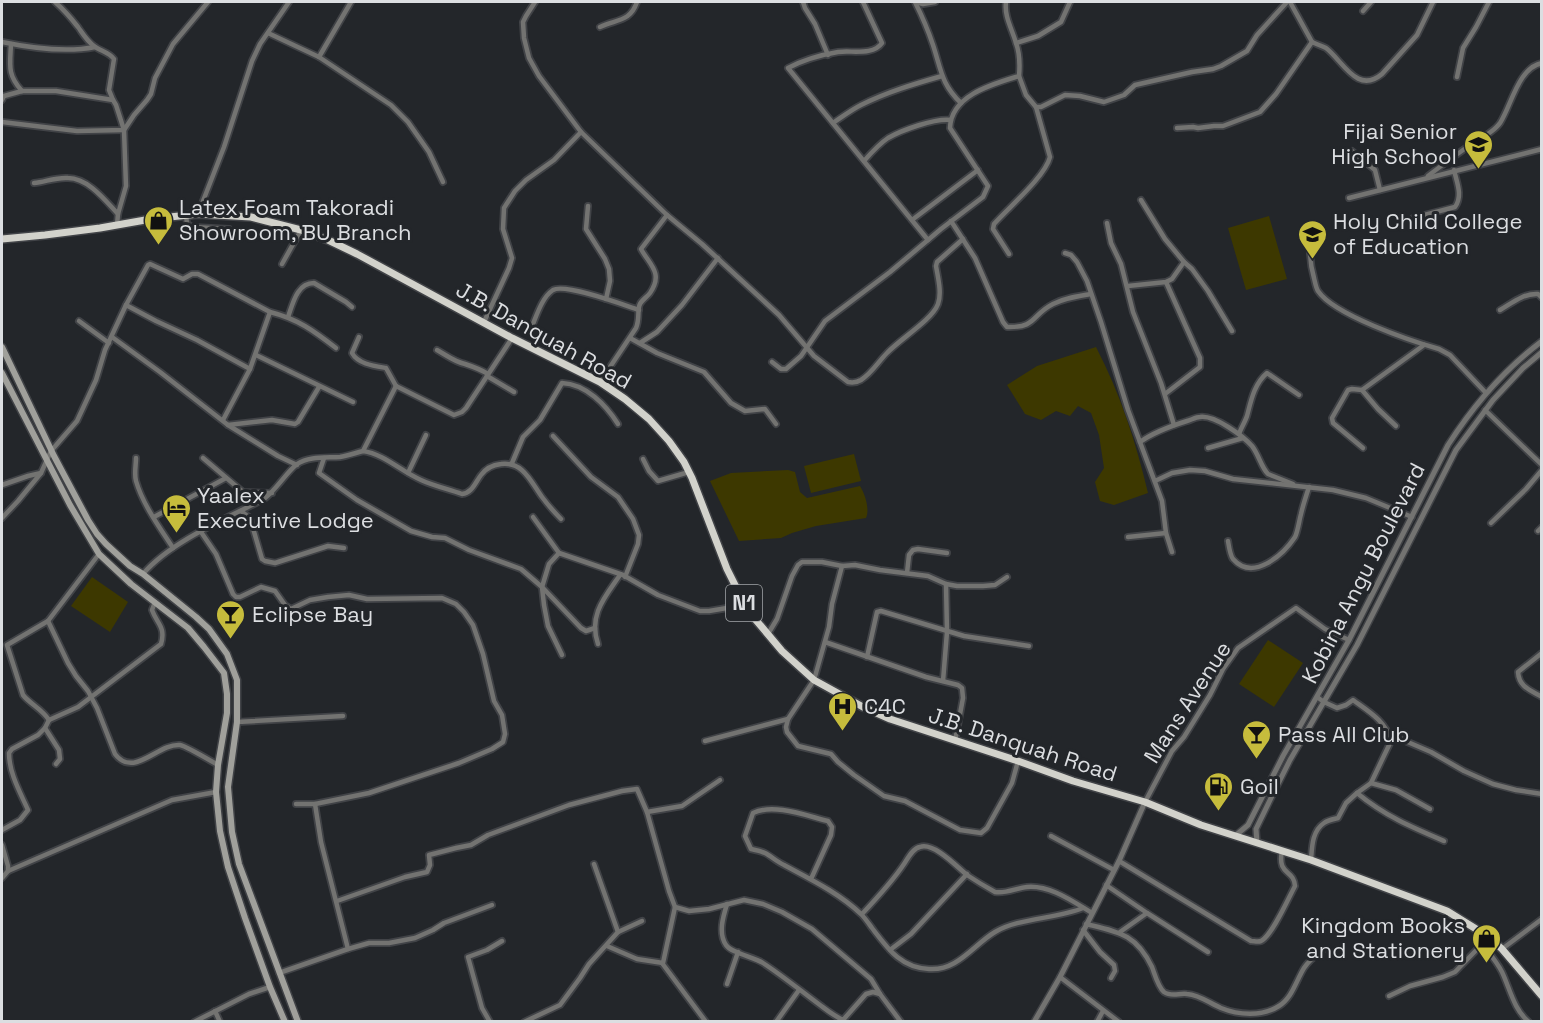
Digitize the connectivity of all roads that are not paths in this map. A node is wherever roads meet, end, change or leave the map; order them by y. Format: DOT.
graph roads {
  1 [pos="55,2"];
  2 [pos="208,2"];
  3 [pos="289,2"];
  4 [pos="351,2"];
  5 [pos="535,2"];
  6 [pos="637,2"];
  7 [pos="803,2"];
  8 [pos="863,2"];
  9 [pos="916,2"];
  10 [pos="935,2"];
  11 [pos="1006,2"];
  12 [pos="1070,2"];
  13 [pos="1288,2"];
  14 [pos="1371,2"];
  15 [pos="1433,2"];
  16 [pos="1489,2"];
  17 [pos="1363,11"];
  18 [pos="600,27"];
  19 [pos="268,33"];
  20 [pos="2,42"];
  21 [pos="1312,42"];
  22 [pos="1016,43"];
  23 [pos="11,44"];
  24 [pos="94,47"];
  25 [pos="828,55"];
  26 [pos="319,57"];
  27 [pos="1542,63"];
  28 [pos="942,76"];
  29 [pos="1019,76"];
  30 [pos="1457,77"];
  31 [pos="22,91"];
  32 [pos="2,100"];
  33 [pos="113,100"];
  34 [pos="961,103"];
  35 [pos="1036,107"];
  36 [pos="951,120"];
  37 [pos="2,122"];
  38 [pos="833,123"];
  39 [pos="1178,128"];
  40 [pos="124,130"];
  41 [pos="581,132"];
  42 [pos="1542,149"];
  43 [pos="1352,151"];
  44 [pos="864,161"];
  45 [pos="978,170"];
  46 [pos="1454,171"];
  47 [pos="1426,177"];
  48 [pos="443,182"];
  49 [pos="34,183"];
  50 [pos="1380,190"];
  51 [pos="1349,198"];
  52 [pos="1141,200"];
  53 [pos="588,206"];
  54 [pos="118,214"];
  55 [pos="198,214"];
  56 [pos="186,215"];
  57 [pos="667,215"];
  58 [pos="1413,218"];
  59 [pos="912,220"];
  60 [pos="951,221"];
  61 [pos="1107,223"];
  62 [pos="117,225"];
  63 [pos="1311,227"];
  64 [pos="229,229"];
  65 [pos="302,230"];
  66 [pos="2,239"];
  67 [pos="963,239"];
  68 [pos="928,240"];
  69 [pos="1065,253"];
  70 [pos="1009,254"];
  71 [pos="718,258"];
  72 [pos="1184,262"];
  73 [pos="282,264"];
  74 [pos="1166,282"];
  75 [pos="1128,286"];
  76 [pos="1091,294"];
  77 [pos="1542,298"];
  78 [pos="606,299"];
  79 [pos="126,305"];
  80 [pos="352,307"];
  81 [pos="639,310"];
  82 [pos="1500,310"];
  83 [pos="270,312"];
  84 [pos="288,317"];
  85 [pos="79,321"];
  86 [pos="484,322"];
  87 [pos="530,331"];
  88 [pos="1232,331"];
  89 [pos="112,337"];
  90 [pos="359,337"];
  91 [pos="513,338"];
  92 [pos="630,338"];
  93 [pos="1542,341"];
  94 [pos="109,343"];
  95 [pos="640,343"];
  96 [pos="1424,345"];
  97 [pos="2,347"];
  98 [pos="806,347"];
  99 [pos="336,348"];
  100 [pos="437,350"];
  101 [pos="1542,352"];
  102 [pos="256,355"];
  103 [pos="772,362"];
  104 [pos="250,369"];
  105 [pos="2,373"];
  106 [pos="488,375"];
  107 [pos="589,376"];
  108 [pos="600,382"];
  109 [pos="396,386"];
  110 [pos="319,387"];
  111 [pos="582,388"];
  112 [pos="1362,390"];
  113 [pos="514,392"];
  114 [pos="1486,393"];
  115 [pos="1165,394"];
  116 [pos="1299,395"];
  117 [pos="353,402"];
  118 [pos="1485,410"];
  119 [pos="223,420"];
  120 [pos="618,424"];
  121 [pos="776,424"];
  122 [pos="228,425"];
  123 [pos="1174,425"];
  124 [pos="1396,426"];
  125 [pos="426,435"];
  126 [pos="553,436"];
  127 [pos="1241,436"];
  128 [pos="1140,442"];
  129 [pos="1208,448"];
  130 [pos="1363,448"];
  131 [pos="51,451"];
  132 [pos="363,451"];
  133 [pos="136,458"];
  134 [pos="204,458"];
  135 [pos="324,458"];
  136 [pos="643,459"];
  137 [pos="47,461"];
  138 [pos="512,463"];
  139 [pos="297,465"];
  140 [pos="1542,465"];
  141 [pos="1542,470"];
  142 [pos="689,472"];
  143 [pos="41,473"];
  144 [pos="408,473"];
  145 [pos="226,478"];
  146 [pos="1155,481"];
  147 [pos="2,485"];
  148 [pos="1297,486"];
  149 [pos="1309,487"];
  150 [pos="272,493"];
  151 [pos="241,511"];
  152 [pos="154,517"];
  153 [pos="533,517"];
  154 [pos="1412,517"];
  155 [pos="2,518"];
  156 [pos="561,519"];
  157 [pos="1420,520"];
  158 [pos="1491,523"];
  159 [pos="201,532"];
  160 [pos="1166,533"];
  161 [pos="1128,537"];
  162 [pos="1228,541"];
  163 [pos="173,548"];
  164 [pos="344,548"];
  165 [pos="947,552"];
  166 [pos="1172,552"];
  167 [pos="99,554"];
  168 [pos="559,554"];
  169 [pos="842,566"];
  170 [pos="908,573"];
  171 [pos="143,574"];
  172 [pos="622,576"];
  173 [pos="1007,577"];
  174 [pos="946,584"];
  175 [pos="542,587"];
  176 [pos="155,602"];
  177 [pos="745,605"];
  178 [pos="48,621"];
  179 [pos="596,628"];
  180 [pos="946,632"];
  181 [pos="767,635"];
  182 [pos="1349,640"];
  183 [pos="825,642"];
  184 [pos="598,644"];
  185 [pos="1029,646"];
  186 [pos="1542,653"];
  187 [pos="562,655"];
  188 [pos="867,657"];
  189 [pos="814,680"];
  190 [pos="943,681"];
  191 [pos="91,696"];
  192 [pos="1317,697"];
  193 [pos="1542,697"];
  194 [pos="1324,702"];
  195 [pos="343,716"];
  196 [pos="788,719"];
  197 [pos="49,720"];
  198 [pos="237,722"];
  199 [pos="45,728"];
  200 [pos="1389,734"];
  201 [pos="705,741"];
  202 [pos="955,741"];
  203 [pos="9,753"];
  204 [pos="2,757"];
  205 [pos="1018,761"];
  206 [pos="56,764"];
  207 [pos="218,765"];
  208 [pos="720,780"];
  209 [pos="1371,783"];
  210 [pos="216,792"];
  211 [pos="1357,793"];
  212 [pos="1542,794"];
  213 [pos="1145,802"];
  214 [pos="296,804"];
  215 [pos="315,804"];
  216 [pos="1430,809"];
  217 [pos="647,812"];
  218 [pos="1248,825"];
  219 [pos="1256,829"];
  220 [pos="2,830"];
  221 [pos="1235,836"];
  222 [pos="1051,837"];
  223 [pos="1444,841"];
  224 [pos="1257,843"];
  225 [pos="2,845"];
  226 [pos="1282,851"];
  227 [pos="1311,860"];
  228 [pos="1119,861"];
  229 [pos="594,864"];
  230 [pos="1114,870"];
  231 [pos="8,871"];
  232 [pos="967,874"];
  233 [pos="2,878"];
  234 [pos="811,879"];
  235 [pos="1106,885"];
  236 [pos="337,901"];
  237 [pos="727,904"];
  238 [pos="492,905"];
  239 [pos="675,907"];
  240 [pos="1083,908"];
  241 [pos="1092,913"];
  242 [pos="862,914"];
  243 [pos="1147,914"];
  244 [pos="1542,919"];
  245 [pos="642,921"];
  246 [pos="1084,927"];
  247 [pos="618,932"];
  248 [pos="1120,932"];
  249 [pos="1489,937"];
  250 [pos="502,941"];
  251 [pos="1483,945"];
  252 [pos="607,946"];
  253 [pos="348,949"];
  254 [pos="1324,949"];
  255 [pos="1502,949"];
  256 [pos="890,950"];
  257 [pos="738,952"];
  258 [pos="1208,952"];
  259 [pos="662,963"];
  260 [pos="279,973"];
  261 [pos="1060,977"];
  262 [pos="1111,978"];
  263 [pos="727,984"];
  264 [pos="270,987"];
  265 [pos="799,990"];
  266 [pos="880,994"];
  267 [pos="1389,996"];
  268 [pos="1542,996"];
  269 [pos="215,1011"];
  270 [pos="1103,1011"];
  271 [pos="843,1021"];
  272 [pos="194,1022"];
  273 [pos="220,1022"];
  274 [pos="285,1022"];
  275 [pos="298,1022"];
  276 [pos="490,1022"];
  277 [pos="524,1022"];
  278 [pos="706,1022"];
  279 [pos="776,1022"];
  280 [pos="901,1022"];
  281 [pos="1034,1022"];
  282 [pos="1097,1022"];
  283 [pos="1119,1022"];
  284 [pos="1530,1022"];
  1 -- 24 [label="street"];
  2 -- 40 [label="street"];
  3 -- 19 [label="street"];
  4 -- 26 [label="street"];
  5 -- 41 [label="street"];
  6 -- 18 [label="street"];
  7 -- 25 [label="street"];
  8 -- 25 [label="street"];
  9 -- 10 [label="street"];
  9 -- 28 [label="street"];
  11 -- 22 [label="street"];
  12 -- 22 [label="street"];
  13 -- 21 [label="street"];
  13 -- 35 [label="street"];
  14 -- 17 [label="street"];
  15 -- 21 [label="street"];
  16 -- 30 [label="street"];
  19 -- 26 [label="street"];
  19 -- 55 [label="street"];
  20 -- 23 [label="street"];
  21 -- 39 [label="street"];
  22 -- 29 [label="street"];
  23 -- 24 [label="street"];
  23 -- 31 [label="street"];
  24 -- 33 [label="street"];
  25 -- 38 [label="street"];
  26 -- 48 [label="street"];
  27 -- 47 [label="street"];
  28 -- 34 [label="street"];
  28 -- 38 [label="street"];
  29 -- 34 [label="street"];
  29 -- 35 [label="street"];
  31 -- 32 [label="street"];
  31 -- 33 [label="street"];
  33 -- 40 [label="street"];
  34 -- 36 [label="street"];
  35 -- 70 [label="street"];
  36 -- 44 [label="street"];
  36 -- 45 [label="street"];
  37 -- 40 [label="street"];
  38 -- 44 [label="street"];
  40 -- 54 [label="street"];
  41 -- 57 [label="street"];
  41 -- 86 [label="street"];
  42 -- 46 [label="street"];
  43 -- 50 [label="street"];
  44 -- 59 [label="street"];
  45 -- 59 [label="street"];
  45 -- 60 [label="street"];
  46 -- 47 [label="street"];
  46 -- 58 [label="street"];
  47 -- 50 [label="street"];
  49 -- 54 [label="street"];
  50 -- 51 [label="street"];
  52 -- 72 [label="street"];
  53 -- 78 [label="street"];
  54 -- 62 [label="street"];
  55 -- 56 [label="highway, J.B. Danquah Road / N1"];
  55 -- 65 [label="highway, J.B. Danquah Road / N1"];
  56 -- 62 [label="highway, J.B. Danquah Road / N1"];
  56 -- 64 [label="street"];
  57 -- 71 [label="street"];
  57 -- 81 [label="street"];
  59 -- 68 [label="street"];
  60 -- 67 [label="street"];
  60 -- 68 [label="street"];
  61 -- 75 [label="street"];
  62 -- 66 [label="highway, J.B. Danquah Road / N1"];
  63 -- 96 [label="street"];
  65 -- 73 [label="street"];
  65 -- 86 [label="highway, J.B. Danquah Road / N1"];
  67 -- 76 [label="street"];
  67 -- 98 [label="street"];
  68 -- 98 [label="street"];
  69 -- 76 [label="street"];
  71 -- 95 [label="street"];
  71 -- 98 [label="street"];
  72 -- 74 [label="street"];
  72 -- 88 [label="street"];
  74 -- 75 [label="street"];
  74 -- 115 [label="street"];
  75 -- 115 [label="street"];
  76 -- 128 [label="street"];
  77 -- 82 [label="street"];
  78 -- 81 [label="street"];
  78 -- 87 [label="street"];
  79 -- 83 [label="street"];
  79 -- 89 [label="street"];
  79 -- 104 [label="street"];
  80 -- 84 [label="street"];
  81 -- 92 [label="street"];
  83 -- 84 [label="street"];
  83 -- 102 [label="street"];
  84 -- 99 [label="street"];
  85 -- 94 [label="street"];
  86 -- 91 [label="highway, J.B. Danquah Road / N1"];
  89 -- 94 [label="street"];
  89 -- 119 [label="street"];
  90 -- 109 [label="street"];
  91 -- 106 [label="street"];
  91 -- 107 [label="highway, J.B. Danquah Road / N1"];
  92 -- 95 [label="street"];
  92 -- 108 [label="street"];
  93 -- 114 [label="street, Kobina Angu Boulevard"];
  94 -- 131 [label="street"];
  95 -- 121 [label="street"];
  96 -- 112 [label="street"];
  96 -- 114 [label="street"];
  97 -- 131 [label="main road"];
  98 -- 103 [label="street"];
  100 -- 106 [label="street"];
  101 -- 118 [label="street, Kobina Angu Boulevard"];
  102 -- 104 [label="street"];
  102 -- 110 [label="street"];
  104 -- 119 [label="street"];
  105 -- 137 [label="main road"];
  106 -- 109 [label="street"];
  106 -- 113 [label="street"];
  107 -- 108 [label="highway, J.B. Danquah Road / N1"];
  107 -- 111 [label="street"];
  108 -- 142 [label="highway, J.B. Danquah Road / N1"];
  109 -- 132 [label="street"];
  110 -- 117 [label="street"];
  110 -- 122 [label="street"];
  111 -- 120 [label="street"];
  111 -- 138 [label="street"];
  112 -- 124 [label="street"];
  112 -- 130 [label="street"];
  114 -- 154 [label="street, Kobina Angu Boulevard"];
  115 -- 123 [label="street"];
  116 -- 127 [label="street"];
  118 -- 140 [label="street"];
  118 -- 157 [label="street, Kobina Angu Boulevard"];
  119 -- 122 [label="street"];
  122 -- 139 [label="street"];
  123 -- 127 [label="street"];
  123 -- 128 [label="street"];
  125 -- 144 [label="street"];
  126 -- 172 [label="street"];
  127 -- 129 [label="street"];
  127 -- 148 [label="street"];
  128 -- 146 [label="street"];
  131 -- 137 [label="street"];
  131 -- 171 [label="main road"];
  132 -- 135 [label="street"];
  132 -- 144 [label="street"];
  133 -- 152 [label="street"];
  134 -- 145 [label="street"];
  135 -- 139 [label="street"];
  135 -- 175 [label="street"];
  136 -- 142 [label="street"];
  137 -- 143 [label="street"];
  137 -- 167 [label="main road"];
  138 -- 144 [label="street"];
  138 -- 156 [label="street"];
  139 -- 150 [label="street"];
  141 -- 158 [label="street"];
  142 -- 177 [label="highway, J.B. Danquah Road / N1"];
  143 -- 147 [label="street"];
  143 -- 155 [label="street"];
  145 -- 150 [label="street"];
  145 -- 152 [label="street"];
  146 -- 148 [label="street"];
  146 -- 160 [label="street"];
  148 -- 149 [label="street"];
  149 -- 154 [label="street"];
  149 -- 162 [label="street"];
  150 -- 151 [label="street"];
  151 -- 159 [label="street"];
  151 -- 164 [label="street"];
  152 -- 163 [label="street"];
  153 -- 168 [label="street"];
  154 -- 157 [label="street"];
  154 -- 182 [label="street, Kobina Angu Boulevard"];
  157 -- 194 [label="street, Kobina Angu Boulevard"];
  159 -- 163 [label="street"];
  159 -- 215 [label="street"];
  160 -- 161 [label="street"];
  160 -- 166 [label="street"];
  163 -- 171 [label="street"];
  165 -- 170 [label="street"];
  167 -- 176 [label="main road"];
  167 -- 178 [label="street"];
  168 -- 172 [label="street"];
  168 -- 175 [label="street"];
  169 -- 170 [label="street"];
  169 -- 181 [label="street"];
  169 -- 183 [label="street"];
  170 -- 174 [label="street"];
  171 -- 198 [label="main road"];
  172 -- 177 [label="street"];
  172 -- 179 [label="street"];
  173 -- 174 [label="street"];
  174 -- 180 [label="street"];
  175 -- 179 [label="street"];
  175 -- 187 [label="street"];
  176 -- 191 [label="street"];
  176 -- 207 [label="main road"];
  177 -- 181 [label="highway, J.B. Danquah Road / N1"];
  178 -- 191 [label="street"];
  178 -- 197 [label="street"];
  179 -- 184 [label="street"];
  180 -- 185 [label="street"];
  180 -- 188 [label="street"];
  180 -- 190 [label="street"];
  181 -- 189 [label="highway, J.B. Danquah Road / N1"];
  182 -- 192 [label="street, Kobina Angu Boulevard"];
  182 -- 213 [label="street, Mans Avenue"];
  183 -- 188 [label="street"];
  183 -- 189 [label="street"];
  186 -- 193 [label="street"];
  188 -- 190 [label="street"];
  189 -- 196 [label="street"];
  189 -- 202 [label="highway, J.B. Danquah Road / N1"];
  190 -- 202 [label="street"];
  191 -- 197 [label="street"];
  191 -- 207 [label="street"];
  192 -- 194 [label="street"];
  192 -- 218 [label="street, Kobina Angu Boulevard"];
  194 -- 200 [label="street"];
  194 -- 219 [label="street, Kobina Angu Boulevard"];
  195 -- 198 [label="street"];
  196 -- 201 [label="street"];
  196 -- 205 [label="street"];
  197 -- 199 [label="street"];
  198 -- 260 [label="main road"];
  199 -- 203 [label="street"];
  199 -- 206 [label="street"];
  200 -- 209 [label="street"];
  200 -- 212 [label="street"];
  202 -- 205 [label="highway, J.B. Danquah Road / N1"];
  203 -- 204 [label="street"];
  203 -- 220 [label="street"];
  205 -- 213 [label="highway, J.B. Danquah Road / N1"];
  207 -- 210 [label="main road"];
  208 -- 217 [label="street"];
  209 -- 211 [label="street"];
  209 -- 216 [label="street"];
  210 -- 231 [label="street"];
  210 -- 264 [label="main road"];
  211 -- 223 [label="street"];
  211 -- 227 [label="street"];
  213 -- 221 [label="highway, J.B. Danquah Road / N1"];
  213 -- 228 [label="street"];
  214 -- 215 [label="street"];
  215 -- 236 [label="street"];
  217 -- 236 [label="street"];
  217 -- 239 [label="street"];
  218 -- 219 [label="street"];
  218 -- 221 [label="street, Kobina Angu Boulevard"];
  219 -- 224 [label="street"];
  221 -- 224 [label="highway, J.B. Danquah Road / N1"];
  222 -- 230 [label="street"];
  224 -- 226 [label="highway, J.B. Danquah Road / N1"];
  225 -- 231 [label="street"];
  226 -- 227 [label="highway, J.B. Danquah Road / N1"];
  226 -- 228 [label="street"];
  227 -- 249 [label="highway, J.B. Danquah Road / N1"];
  228 -- 230 [label="street"];
  229 -- 247 [label="street"];
  230 -- 235 [label="street"];
  231 -- 233 [label="street"];
  232 -- 240 [label="street"];
  232 -- 242 [label="street"];
  232 -- 256 [label="street"];
  234 -- 234 [label="street"];
  234 -- 242 [label="street"];
  235 -- 241 [label="street"];
  235 -- 243 [label="street"];
  236 -- 253 [label="street"];
  237 -- 239 [label="street"];
  237 -- 257 [label="street"];
  237 -- 266 [label="street"];
  238 -- 253 [label="street"];
  239 -- 259 [label="street"];
  240 -- 241 [label="street"];
  240 -- 256 [label="street"];
  241 -- 246 [label="street"];
  242 -- 256 [label="street"];
  243 -- 248 [label="street"];
  243 -- 258 [label="street"];
  244 -- 255 [label="street"];
  245 -- 247 [label="street"];
  246 -- 248 [label="street"];
  246 -- 261 [label="street"];
  246 -- 262 [label="street"];
  247 -- 252 [label="street"];
  248 -- 254 [label="street"];
  249 -- 251 [label="street"];
  249 -- 255 [label="highway, J.B. Danquah Road / N1"];
  250 -- 276 [label="street"];
  251 -- 267 [label="street"];
  251 -- 284 [label="street"];
  252 -- 259 [label="street"];
  252 -- 277 [label="street"];
  253 -- 260 [label="street"];
  255 -- 268 [label="highway, J.B. Danquah Road / N1"];
  257 -- 263 [label="street"];
  257 -- 265 [label="street"];
  259 -- 278 [label="street"];
  260 -- 275 [label="main road"];
  261 -- 270 [label="street"];
  261 -- 281 [label="street"];
  264 -- 269 [label="street"];
  264 -- 274 [label="main road"];
  265 -- 271 [label="street"];
  265 -- 279 [label="street"];
  266 -- 271 [label="street"];
  266 -- 280 [label="street"];
  269 -- 272 [label="street"];
  269 -- 273 [label="street"];
  270 -- 282 [label="street"];
  270 -- 283 [label="street"];
}
